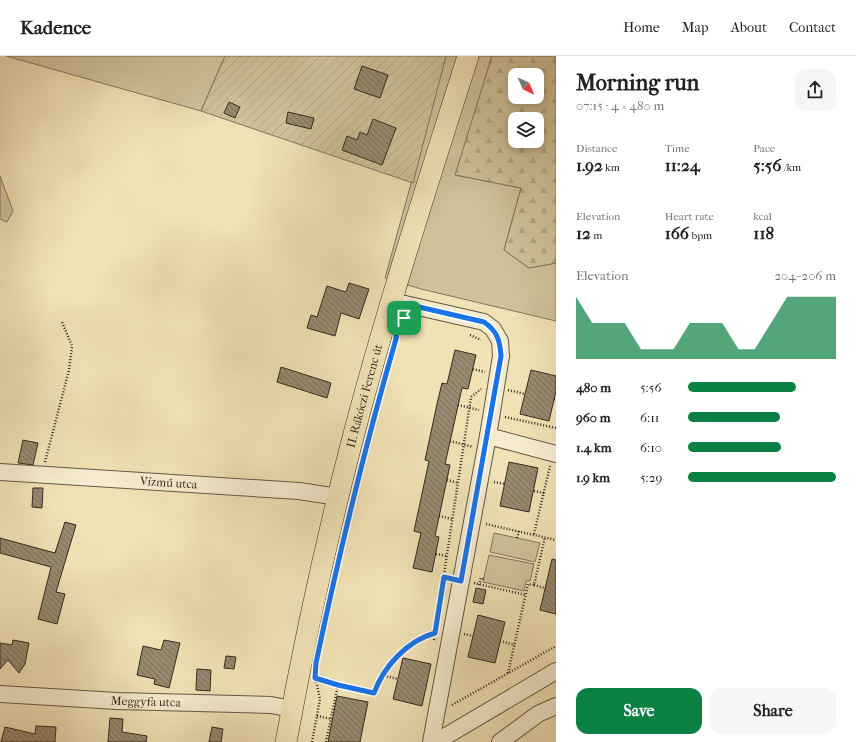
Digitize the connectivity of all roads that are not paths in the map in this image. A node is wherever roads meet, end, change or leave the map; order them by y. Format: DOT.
graph roads {
  1 [pos="468,56"];
  2 [pos="392,301"];
  3 [pos="488,436"];
  4 [pos="555,454"];
  5 [pos="0,472"];
  6 [pos="338,497"];
  7 [pos="556,671"];
  8 [pos="0,694"];
  9 [pos="556,706"];
  10 [pos="292,709"];
  11 [pos="286,742"];
  12 [pos="431,742"];
  13 [pos="436,742"];
  14 [pos="500,742"];
  1 -- 2 [label="main road, II. Rákóczi Ferenc út"];
  2 -- 3 [label="street"];
  2 -- 6 [label="main road, II. Rákóczi Ferenc út"];
  3 -- 4 [label="street"];
  3 -- 12 [label="street"];
  5 -- 6 [label="street, Vízmű utca"];
  6 -- 10 [label="main road, II. Rákóczi Ferenc út"];
  7 -- 13 [label="street"];
  8 -- 10 [label="street, Meggyfa utca"];
  9 -- 14 [label="street"];
  10 -- 11 [label="main road, II. Rákóczi Ferenc út"];
}
